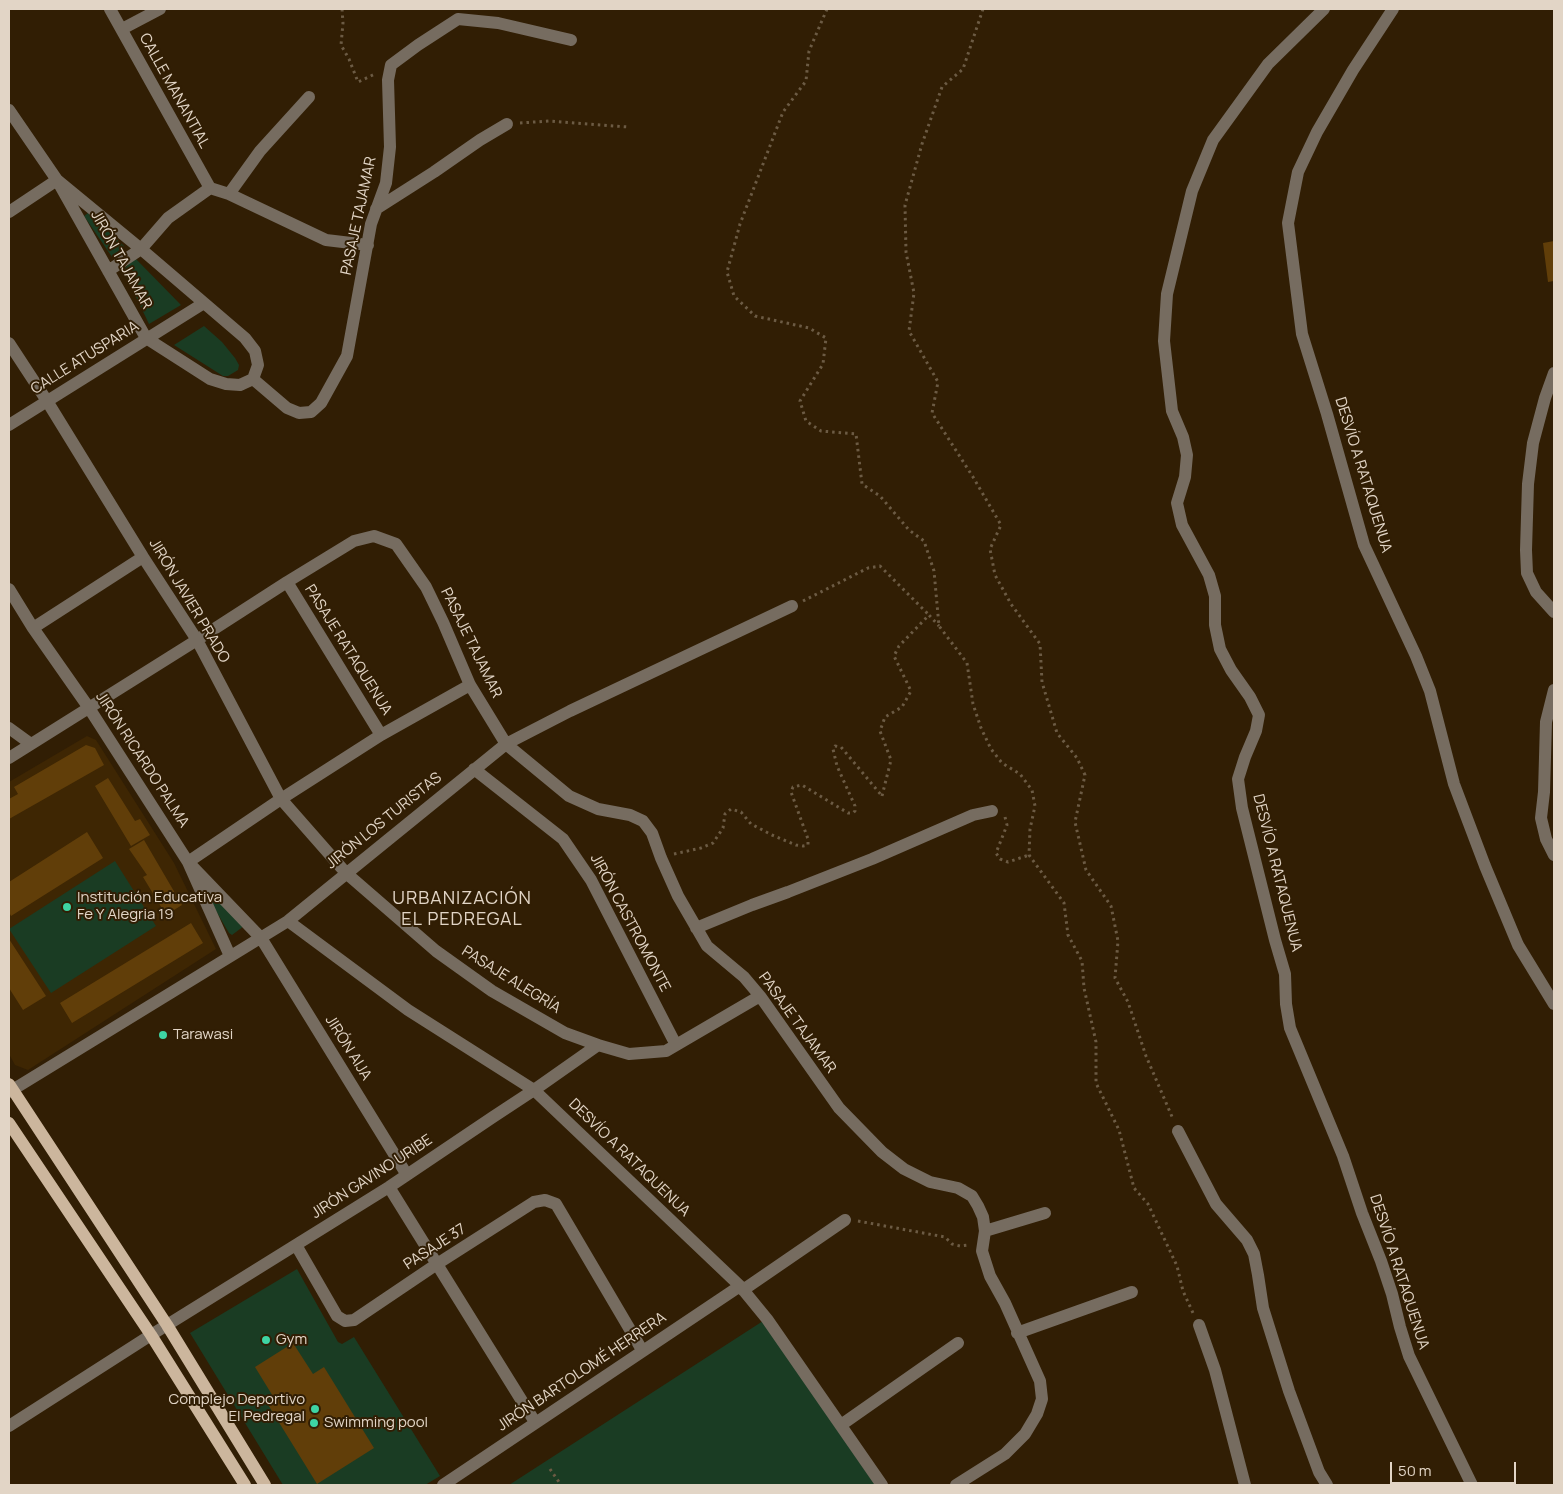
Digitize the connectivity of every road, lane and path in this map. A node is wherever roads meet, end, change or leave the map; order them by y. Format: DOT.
graph roads {
  1 [pos="110,9"];
  2 [pos="160,9"];
  3 [pos="342,9"];
  4 [pos="827,9"];
  5 [pos="983,9"];
  6 [pos="1324,9"];
  7 [pos="1393,9"];
  8 [pos="122,29"];
  9 [pos="571,40"];
  10 [pos="391,65"];
  11 [pos="309,97"];
  12 [pos="9,110"];
  13 [pos="507,124"];
  14 [pos="628,127"];
  15 [pos="57,180"];
  16 [pos="210,188"];
  17 [pos="229,194"];
  18 [pos="376,208"];
  19 [pos="9,212"];
  20 [pos="368,244"];
  21 [pos="141,249"];
  22 [pos="108,271"];
  23 [pos="204,303"];
  24 [pos="146,338"];
  25 [pos="9,343"];
  26 [pos="1554,373"];
  27 [pos="254,379"];
  28 [pos="47,401"];
  29 [pos="9,424"];
  30 [pos="143,557"];
  31 [pos="287,582"];
  32 [pos="9,589"];
  33 [pos="792,606"];
  34 [pos="1554,612"];
  35 [pos="929,615"];
  36 [pos="939,626"];
  37 [pos="33,628"];
  38 [pos="197,640"];
  39 [pos="470,685"];
  40 [pos="1554,690"];
  41 [pos="89,708"];
  42 [pos="9,728"];
  43 [pos="381,735"];
  44 [pos="31,744"];
  45 [pos="506,744"];
  46 [pos="9,758"];
  47 [pos="474,769"];
  48 [pos="281,799"];
  49 [pos="992,811"];
  50 [pos="1554,855"];
  51 [pos="1029,856"];
  52 [pos="660,858"];
  53 [pos="188,862"];
  54 [pos="346,873"];
  55 [pos="288,921"];
  56 [pos="696,928"];
  57 [pos="261,938"];
  58 [pos="230,956"];
  59 [pos="760,996"];
  60 [pos="1554,1004"];
  61 [pos="598,1045"];
  62 [pos="676,1045"];
  63 [pos="10,1089"];
  64 [pos="534,1090"];
  65 [pos="9,1123"];
  66 [pos="1178,1131"];
  67 [pos="407,1175"];
  68 [pos="390,1187"];
  69 [pos="1045,1213"];
  70 [pos="845,1220"];
  71 [pos="984,1237"];
  72 [pos="296,1245"];
  73 [pos="437,1264"];
  74 [pos="742,1288"];
  75 [pos="1132,1292"];
  76 [pos="167,1325"];
  77 [pos="1199,1325"];
  78 [pos="1017,1333"];
  79 [pos="151,1335"];
  80 [pos="958,1343"];
  81 [pos="642,1350"];
  82 [pos="535,1422"];
  83 [pos="841,1425"];
  84 [pos="9,1426"];
  85 [pos="550,1469"];
  86 [pos="245,1485"];
  87 [pos="265,1485"];
  88 [pos="443,1485"];
  89 [pos="561,1485"];
  90 [pos="882,1485"];
  91 [pos="956,1485"];
  92 [pos="1245,1485"];
  93 [pos="1326,1485"];
  94 [pos="1472,1485"];
  1 -- 8 [label="street, CALLE MANANTIAL"];
  2 -- 8 [label="street"];
  3 -- 10 [label="path"];
  4 -- 36 [label="path"];
  5 -- 66 [label="path"];
  6 -- 94 [label="street, DESVÍO A RATAQUENUA"];
  7 -- 60 [label="street, DESVÍO A RATAQUENUA"];
  8 -- 16 [label="street, CALLE MANANTIAL"];
  9 -- 10 [label="street"];
  10 -- 18 [label="street, PASAJE TAJAMAR"];
  11 -- 17 [label="street"];
  12 -- 15 [label="street, JIRÓN TAJAMAR"];
  13 -- 14 [label="path"];
  13 -- 18 [label="street"];
  15 -- 19 [label="street"];
  15 -- 21 [label="street"];
  15 -- 22 [label="street, JIRÓN TAJAMAR"];
  16 -- 17 [label="street"];
  16 -- 21 [label="street"];
  17 -- 20 [label="street"];
  18 -- 20 [label="street, PASAJE TAJAMAR"];
  20 -- 27 [label="street, PASAJE TAJAMAR"];
  21 -- 22 [label="street"];
  21 -- 23 [label="street"];
  22 -- 24 [label="street, JIRÓN TAJAMAR"];
  23 -- 24 [label="street, CALLE ATUSPARIA"];
  23 -- 27 [label="street"];
  24 -- 27 [label="street, JIRÓN TAJAMAR"];
  24 -- 28 [label="street, CALLE ATUSPARIA"];
  25 -- 28 [label="street, JIRÓN JAVIER PRADO"];
  26 -- 34 [label="street"];
  28 -- 29 [label="street, CALLE ATUSPARIA"];
  28 -- 30 [label="street, JIRÓN JAVIER PRADO"];
  30 -- 37 [label="street"];
  30 -- 38 [label="street, JIRÓN JAVIER PRADO"];
  31 -- 38 [label="street"];
  31 -- 39 [label="street, PASAJE TAJAMAR"];
  31 -- 43 [label="street, PASAJE RATAQUENUA"];
  32 -- 37 [label="street, JIRÓN RICARDO PALMA"];
  33 -- 35 [label="path"];
  33 -- 45 [label="street, JIRÓN LOS TURISTAS"];
  35 -- 36 [label="path"];
  35 -- 52 [label="path"];
  36 -- 51 [label="path"];
  37 -- 41 [label="street, JIRÓN RICARDO PALMA"];
  38 -- 41 [label="street"];
  38 -- 48 [label="street, JIRÓN JAVIER PRADO"];
  39 -- 43 [label="street"];
  39 -- 45 [label="street, PASAJE TAJAMAR"];
  40 -- 50 [label="street"];
  41 -- 44 [label="street"];
  41 -- 53 [label="street, JIRÓN RICARDO PALMA"];
  42 -- 44 [label="street"];
  43 -- 48 [label="street"];
  44 -- 46 [label="street"];
  45 -- 47 [label="street, JIRÓN LOS TURISTAS"];
  45 -- 52 [label="street, PASAJE TAJAMAR"];
  47 -- 54 [label="street, JIRÓN LOS TURISTAS"];
  47 -- 62 [label="street, JIRÓN CASTROMONTE"];
  48 -- 53 [label="street"];
  48 -- 54 [label="street, JIRÓN JAVIER PRADO"];
  49 -- 51 [label="path"];
  49 -- 56 [label="street"];
  51 -- 77 [label="path"];
  52 -- 56 [label="street, PASAJE TAJAMAR"];
  53 -- 57 [label="street, JIRÓN RICARDO PALMA"];
  53 -- 58 [label="street"];
  54 -- 55 [label="street, JIRÓN LOS TURISTAS"];
  54 -- 61 [label="street, PASAJE ALEGRÍA"];
  55 -- 57 [label="street, JIRÓN LOS TURISTAS"];
  55 -- 64 [label="street, DESVÍO A RATAQUENUA"];
  56 -- 59 [label="street, PASAJE TAJAMAR"];
  57 -- 58 [label="street, JIRÓN LOS TURISTAS"];
  57 -- 67 [label="street, JIRÓN AIJA"];
  58 -- 63 [label="street, JIRÓN LOS TURISTAS"];
  59 -- 62 [label="street"];
  59 -- 71 [label="street, PASAJE TAJAMAR"];
  61 -- 62 [label="street"];
  61 -- 64 [label="street, JIRÓN GAVINO URIBE"];
  63 -- 76 [label="main road"];
  64 -- 67 [label="street, JIRÓN GAVINO URIBE"];
  64 -- 74 [label="street, DESVÍO A RATAQUENUA"];
  65 -- 79 [label="main road"];
  66 -- 93 [label="street"];
  67 -- 68 [label="street, JIRÓN GAVINO URIBE"];
  68 -- 72 [label="street, JIRÓN GAVINO URIBE"];
  68 -- 73 [label="street"];
  69 -- 71 [label="street"];
  70 -- 71 [label="path"];
  70 -- 74 [label="street, JIRÓN BARTOLOMÉ HERRERA"];
  71 -- 78 [label="street, PASAJE TAJAMAR"];
  72 -- 73 [label="street, PASAJE 37"];
  72 -- 76 [label="street, JIRÓN GAVINO URIBE"];
  73 -- 81 [label="street, PASAJE 37"];
  73 -- 82 [label="street"];
  74 -- 81 [label="street, JIRÓN BARTOLOMÉ HERRERA"];
  74 -- 83 [label="street, DESVÍO A RATAQUENUA"];
  75 -- 78 [label="street"];
  76 -- 79 [label="street, JIRÓN GAVINO URIBE"];
  76 -- 87 [label="main road"];
  77 -- 92 [label="street"];
  78 -- 91 [label="street, PASAJE TAJAMAR"];
  79 -- 84 [label="street, JIRÓN GAVINO URIBE"];
  79 -- 86 [label="main road"];
  80 -- 83 [label="street"];
  81 -- 82 [label="street, JIRÓN BARTOLOMÉ HERRERA"];
  82 -- 88 [label="street, JIRÓN BARTOLOMÉ HERRERA"];
  83 -- 90 [label="street, DESVÍO A RATAQUENUA"];
  85 -- 89 [label="path"];
}
